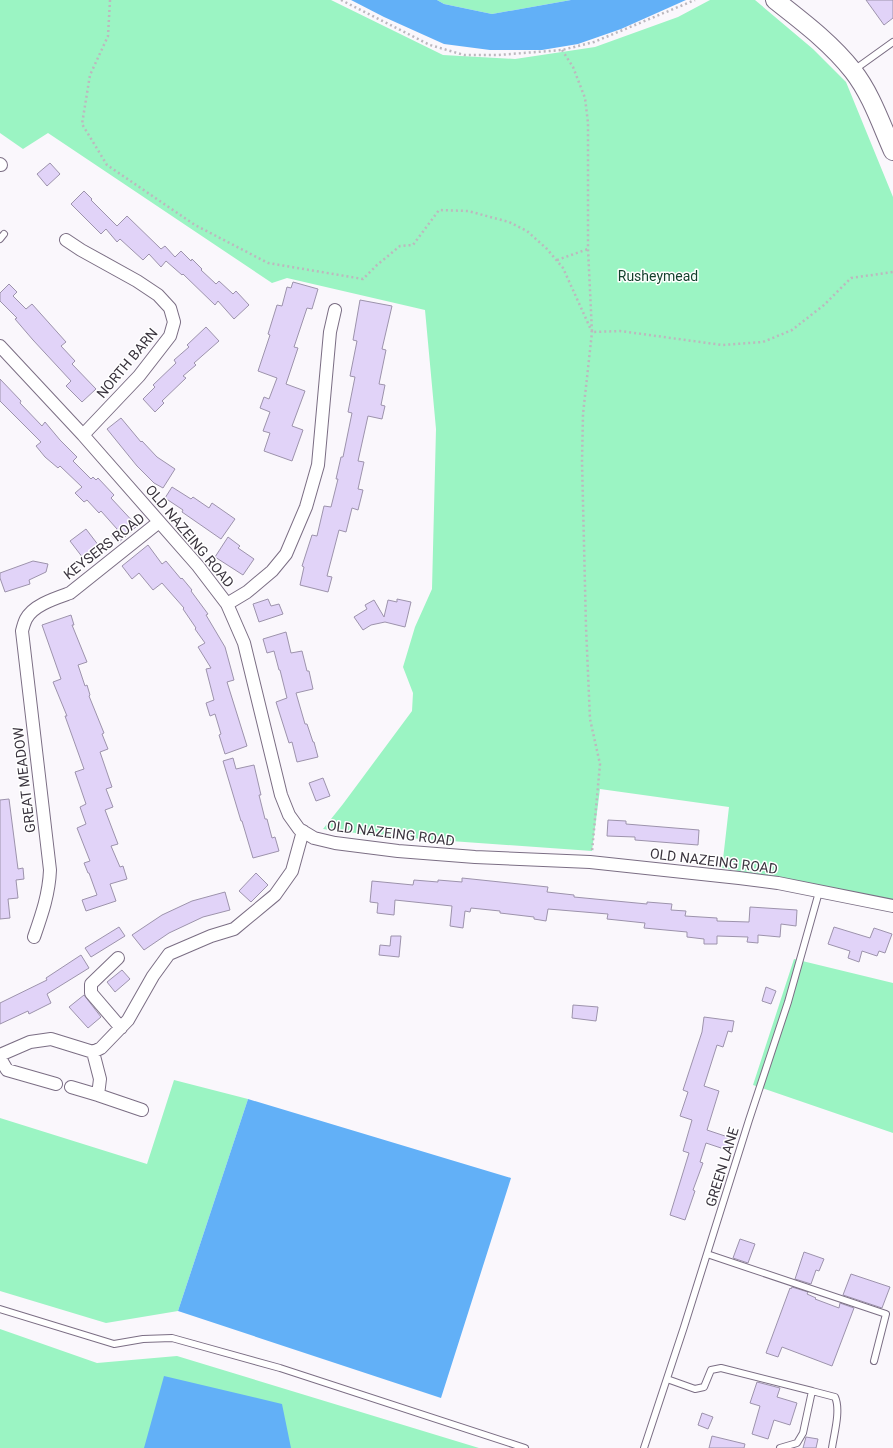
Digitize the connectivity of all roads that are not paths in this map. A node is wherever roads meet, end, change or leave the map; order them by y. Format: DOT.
graph roads {
  1 [pos="775,0"];
  2 [pos="893,42"];
  3 [pos="853,71"];
  4 [pos="893,151"];
  5 [pos="66,240"];
  6 [pos="335,310"];
  7 [pos="0,346"];
  8 [pos="83,434"];
  9 [pos="159,522"];
  10 [pos="226,604"];
  11 [pos="26,618"];
  12 [pos="303,831"];
  13 [pos="819,892"];
  14 [pos="893,906"];
  15 [pos="34,937"];
  16 [pos="118,958"];
  17 [pos="121,1028"];
  18 [pos="93,1052"];
  19 [pos="0,1056"];
  20 [pos="56,1084"];
  21 [pos="71,1087"];
  22 [pos="98,1094"];
  23 [pos="142,1110"];
  24 [pos="707,1254"];
  25 [pos="0,1309"];
  26 [pos="874,1361"];
  27 [pos="666,1379"];
  28 [pos="812,1391"];
  29 [pos="525,1448"];
  30 [pos="644,1448"];
  31 [pos="780,1448"];
  32 [pos="832,1448"];
  1 -- 3 [label="main road"];
  2 -- 3 [label="lane"];
  3 -- 4 [label="main road"];
  5 -- 8 [label="street, NORTH BARN"];
  6 -- 10 [label="street"];
  7 -- 8 [label="street, OLD NAZEING ROAD"];
  8 -- 9 [label="street, OLD NAZEING ROAD"];
  9 -- 10 [label="street, OLD NAZEING ROAD"];
  9 -- 11 [label="street, KEYSERS ROAD"];
  10 -- 12 [label="street, OLD NAZEING ROAD"];
  11 -- 15 [label="street, GREAT MEADOW"];
  12 -- 13 [label="street, OLD NAZEING ROAD"];
  12 -- 17 [label="street"];
  13 -- 14 [label="street, OLD NAZEING ROAD"];
  13 -- 24 [label="lane, GREEN LANE"];
  16 -- 17 [label="street"];
  17 -- 18 [label="street"];
  18 -- 19 [label="street"];
  18 -- 22 [label="street"];
  19 -- 20 [label="street"];
  21 -- 22 [label="street"];
  22 -- 23 [label="street"];
  24 -- 26 [label="lane"];
  24 -- 27 [label="lane, GREEN LANE"];
  25 -- 29 [label="lane"];
  27 -- 28 [label="lane"];
  27 -- 30 [label="lane, GREEN LANE"];
  28 -- 31 [label="lane"];
  28 -- 32 [label="lane"];
}
